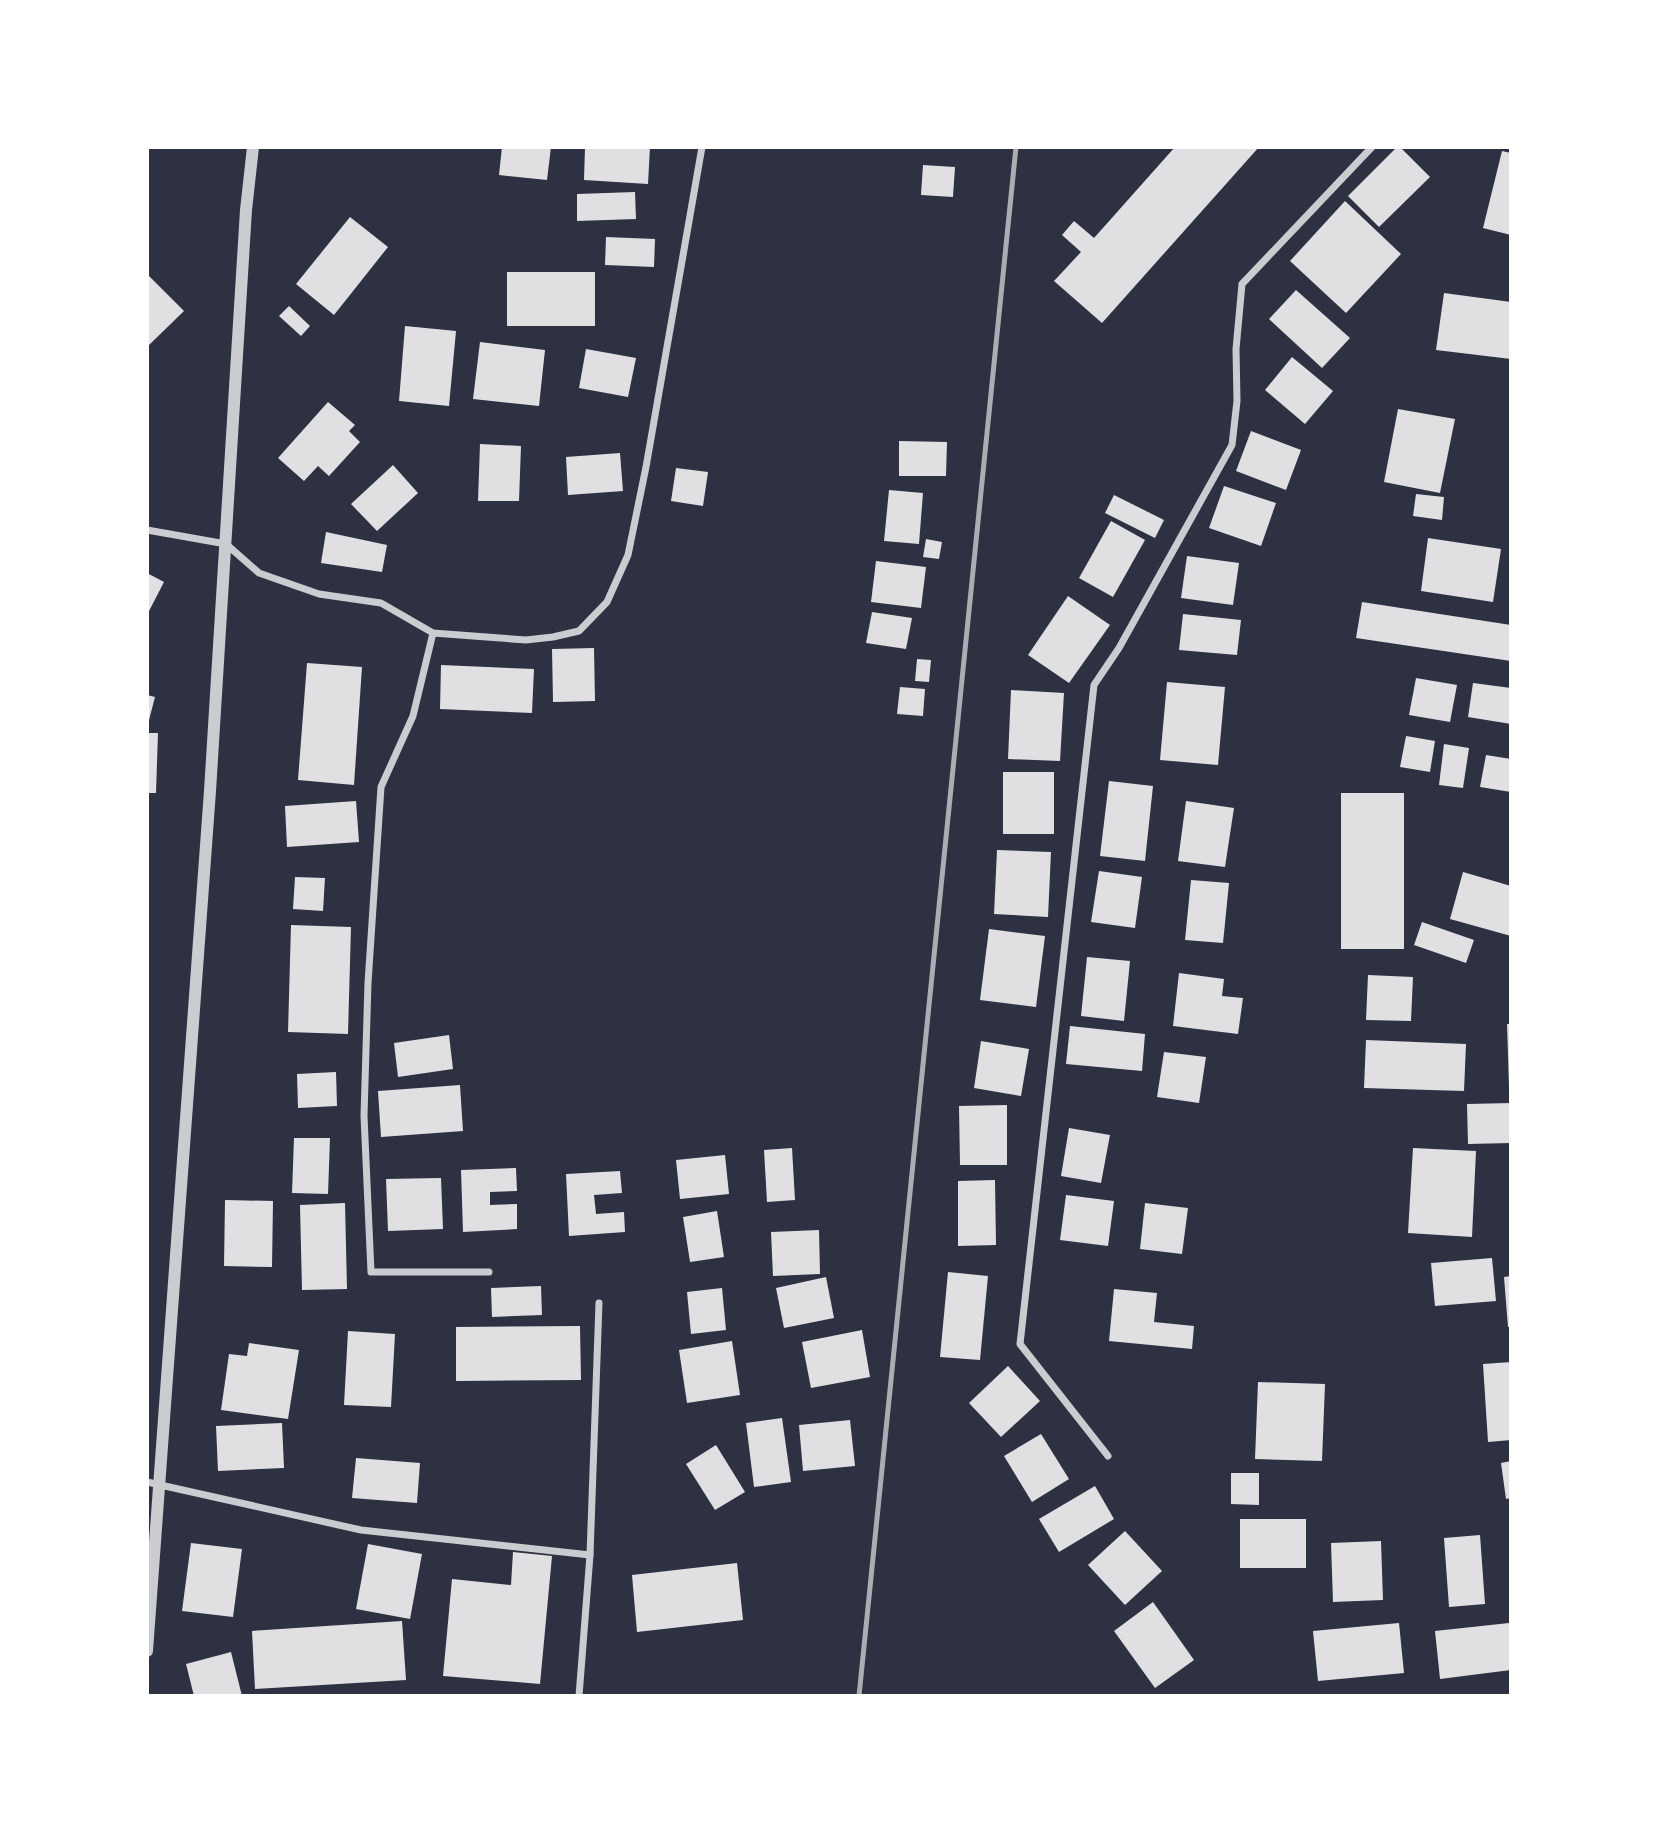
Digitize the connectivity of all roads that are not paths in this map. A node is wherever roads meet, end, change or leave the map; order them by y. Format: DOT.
graph roads {
  1 [pos="253,147"];
  2 [pos="702,147"];
  3 [pos="1372,147"];
  4 [pos="147,530"];
  5 [pos="226,544"];
  6 [pos="433,633"];
  7 [pos="489,1272"];
  8 [pos="600,1303"];
  9 [pos="1108,1456"];
  10 [pos="153,1483"];
  11 [pos="590,1555"];
  12 [pos="147,1651"];
  13 [pos="579,1696"];
  1 -- 5 [label="street"];
  2 -- 6 [label="street"];
  3 -- 9 [label="street"];
  4 -- 5 [label="street"];
  5 -- 6 [label="street"];
  5 -- 10 [label="street"];
  6 -- 7 [label="street"];
  8 -- 11 [label="street"];
  10 -- 11 [label="street"];
  10 -- 12 [label="street"];
  11 -- 13 [label="street"];
}
